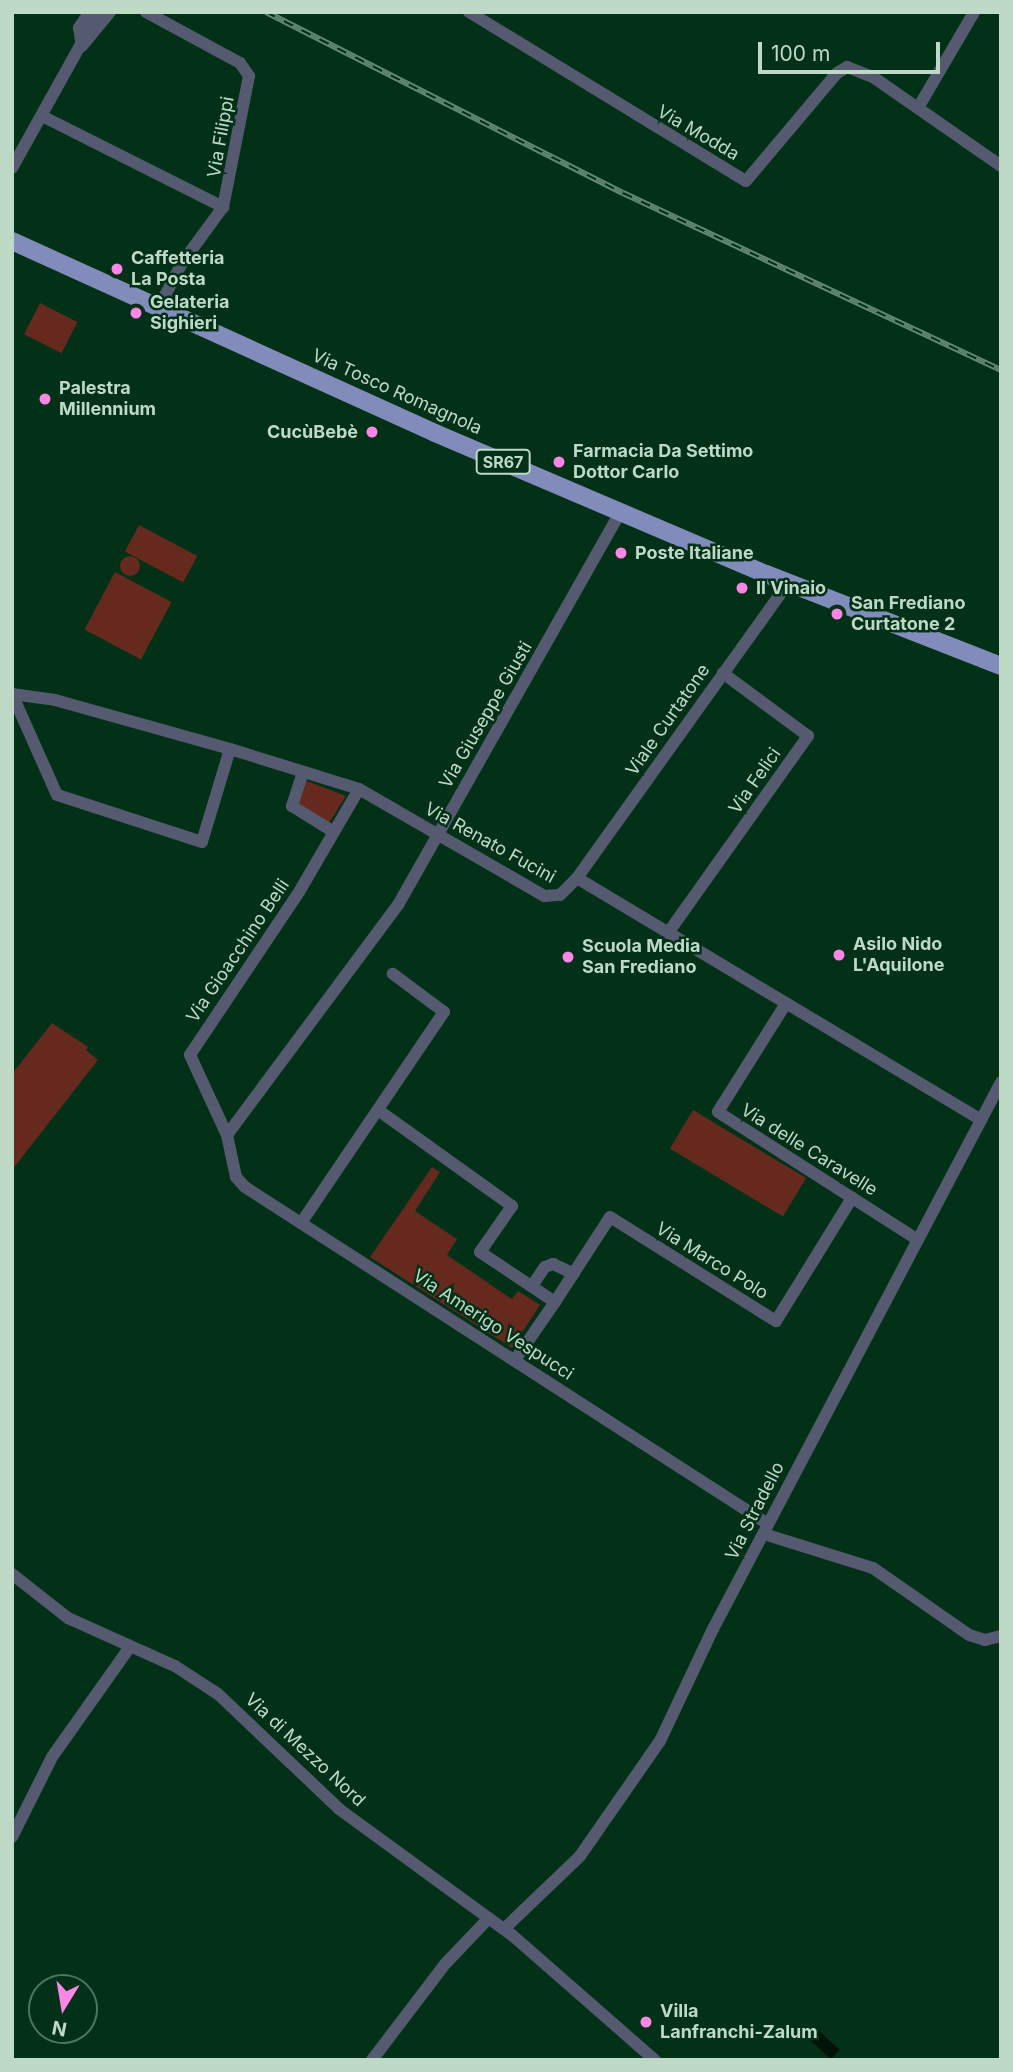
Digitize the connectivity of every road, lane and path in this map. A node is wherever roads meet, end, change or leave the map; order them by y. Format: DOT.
graph roads {
  1 [pos="89,12"];
  2 [pos="99,12"];
  3 [pos="110,12"];
  4 [pos="146,12"];
  5 [pos="469,12"];
  6 [pos="974,12"];
  7 [pos="82,46"];
  8 [pos="918,108"];
  9 [pos="42,116"];
  10 [pos="1001,166"];
  11 [pos="12,168"];
  12 [pos="223,208"];
  13 [pos="12,242"];
  14 [pos="159,307"];
  15 [pos="620,512"];
  16 [pos="788,583"];
  17 [pos="1001,666"];
  18 [pos="723,673"];
  19 [pos="12,694"];
  20 [pos="230,749"];
  21 [pos="303,772"];
  22 [pos="359,789"];
  23 [pos="334,832"];
  24 [pos="438,835"];
  25 [pos="577,878"];
  26 [pos="668,933"];
  27 [pos="393,974"];
  28 [pos="785,1004"];
  29 [pos="1001,1082"];
  30 [pos="378,1110"];
  31 [pos="981,1120"];
  32 [pos="227,1135"];
  33 [pos="852,1198"];
  34 [pos="301,1223"];
  35 [pos="918,1240"];
  36 [pos="574,1274"];
  37 [pos="531,1286"];
  38 [pos="555,1302"];
  39 [pos="515,1360"];
  40 [pos="766,1529"];
  41 [pos="12,1574"];
  42 [pos="1001,1636"];
  43 [pos="130,1647"];
  44 [pos="12,1836"];
  45 [pos="489,1918"];
  46 [pos="504,1929"];
  47 [pos="372,2060"];
  48 [pos="654,2060"];
  1 -- 7 [label="street"];
  2 -- 7 [label="street"];
  3 -- 7 [label="street"];
  4 -- 12 [label="street, Via Filippi"];
  5 -- 8 [label="street, Via Modda"];
  6 -- 8 [label="street"];
  7 -- 9 [label="street"];
  8 -- 10 [label="street, Via Modda"];
  9 -- 11 [label="street"];
  9 -- 12 [label="street"];
  12 -- 14 [label="street, Via Filippi"];
  13 -- 14 [label="main road, Via Tosco Romagnola / SR67"];
  14 -- 15 [label="main road, Via Tosco Romagnola / SR67"];
  15 -- 16 [label="main road, Via Tosco Romagnola / SR67"];
  15 -- 24 [label="street, Via Giuseppe Giusti"];
  16 -- 17 [label="main road, Via Tosco Romagnola / SR67"];
  16 -- 18 [label="street, Viale Curtatone"];
  18 -- 25 [label="street, Viale Curtatone"];
  18 -- 26 [label="street, Via Felici"];
  19 -- 20 [label="street, Via Renato Fucini"];
  19 -- 20 [label="street"];
  20 -- 21 [label="street, Via Renato Fucini"];
  21 -- 22 [label="street, Via Renato Fucini"];
  21 -- 23 [label="street"];
  22 -- 23 [label="street, Via Gioacchino Belli"];
  22 -- 24 [label="street, Via Renato Fucini"];
  23 -- 32 [label="street, Via Gioacchino Belli"];
  24 -- 25 [label="street, Via Renato Fucini"];
  24 -- 32 [label="street, Via Giuseppe Giusti"];
  25 -- 26 [label="street, Via Renato Fucini"];
  26 -- 28 [label="street, Via Renato Fucini"];
  27 -- 30 [label="street"];
  28 -- 31 [label="street, Via Renato Fucini"];
  28 -- 33 [label="street, Via delle Caravelle"];
  29 -- 31 [label="street, Via Stradello"];
  30 -- 34 [label="street"];
  30 -- 37 [label="street"];
  31 -- 35 [label="street, Via Stradello"];
  32 -- 34 [label="street, Via Amerigo Vespucci"];
  33 -- 35 [label="street, Via delle Caravelle"];
  33 -- 36 [label="street, Via Marco Polo"];
  34 -- 39 [label="street, Via Amerigo Vespucci"];
  35 -- 40 [label="street, Via Stradello"];
  36 -- 37 [label="street"];
  36 -- 38 [label="street"];
  37 -- 38 [label="street"];
  38 -- 39 [label="street"];
  39 -- 40 [label="street, Via Amerigo Vespucci"];
  40 -- 42 [label="street, Via Amerigo Vespucci"];
  40 -- 46 [label="street, Via Stradello"];
  41 -- 43 [label="street, Via di Mezzo Nord"];
  43 -- 44 [label="street"];
  43 -- 45 [label="street, Via di Mezzo Nord"];
  45 -- 46 [label="street, Via di Mezzo Nord"];
  45 -- 47 [label="street"];
  46 -- 48 [label="street, Via di Mezzo Nord"];
}
